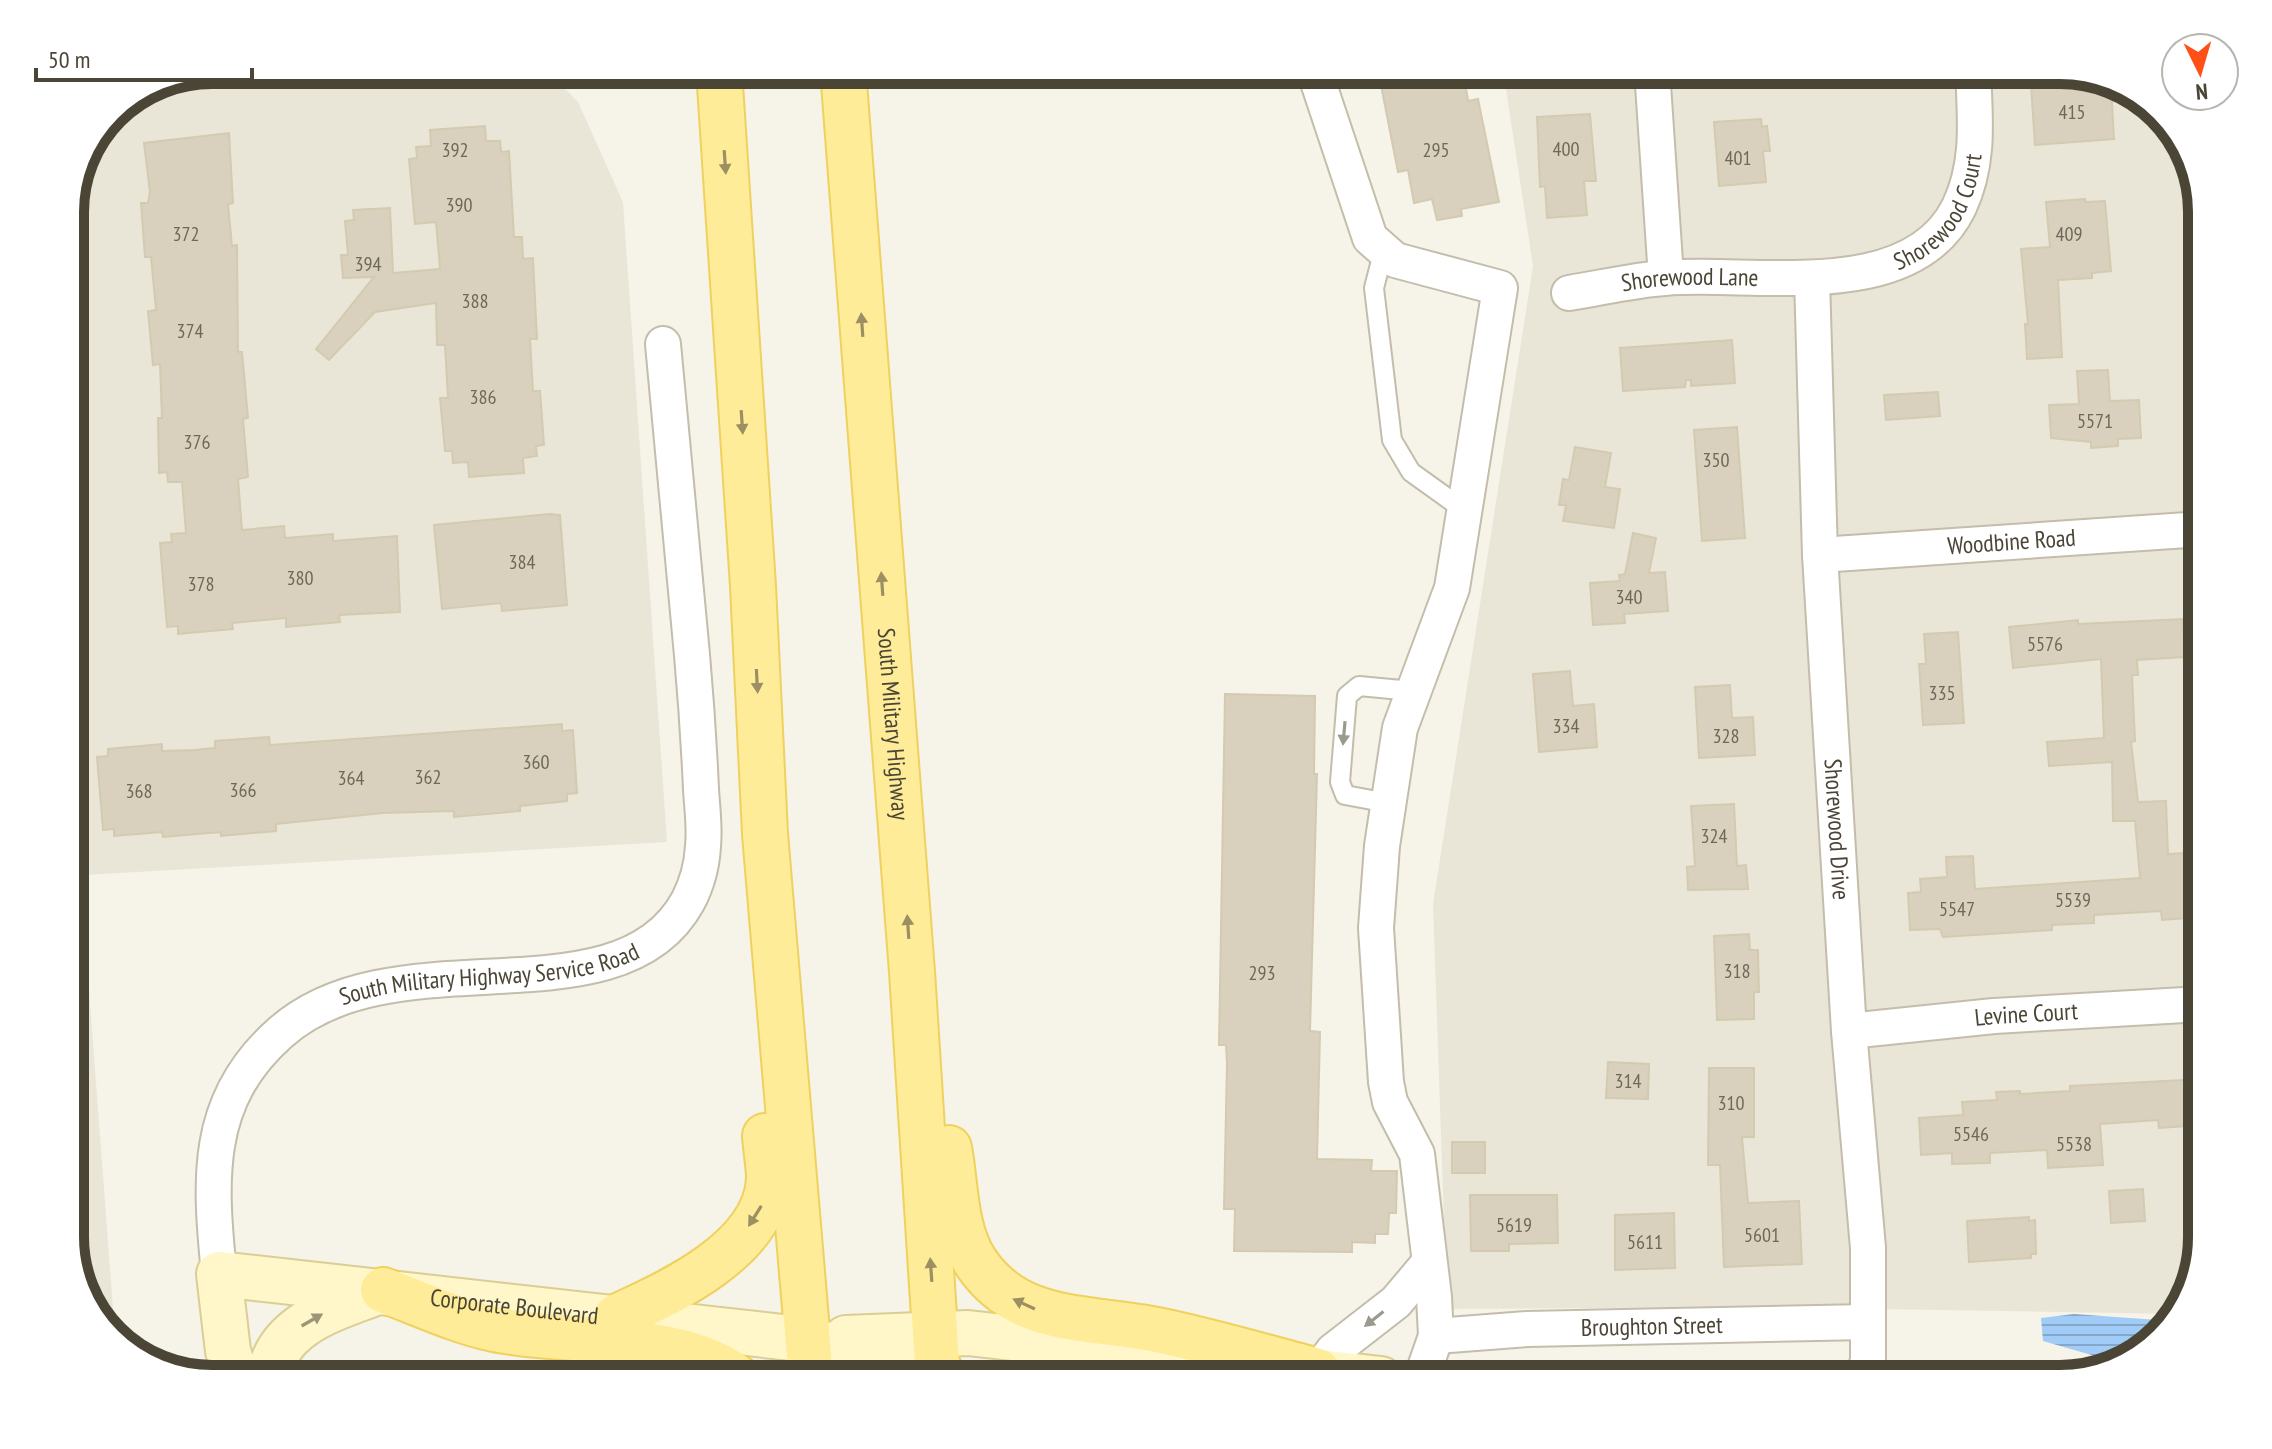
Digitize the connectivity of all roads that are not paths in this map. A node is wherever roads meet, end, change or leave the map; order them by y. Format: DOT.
graph roads {
  1 [pos="720,84"];
  2 [pos="844,84"];
  3 [pos="1319,84"];
  4 [pos="1653,84"];
  5 [pos="1974,84"];
  6 [pos="1383,253"];
  7 [pos="1666,277"];
  8 [pos="1812,278"];
  9 [pos="1569,293"];
  10 [pos="663,344"];
  11 [pos="1464,510"];
  12 [pos="2188,530"];
  13 [pos="1820,555"];
  14 [pos="1412,691"];
  15 [pos="1388,803"];
  16 [pos="765,834"];
  17 [pos="912,972"];
  18 [pos="2188,1005"];
  19 [pos="1849,1031"];
  20 [pos="1428,1264"];
  21 [pos="219,1274"];
  22 [pos="383,1290"];
  23 [pos="616,1317"];
  24 [pos="1868,1322"];
  25 [pos="1436,1336"];
  26 [pos="810,1359"];
  27 [pos="232,1365"];
  28 [pos="273,1365"];
  29 [pos="719,1365"];
  30 [pos="908,1365"];
  31 [pos="940,1365"];
  32 [pos="942,1365"];
  33 [pos="1263,1365"];
  34 [pos="1295,1365"];
  35 [pos="1322,1365"];
  36 [pos="1426,1365"];
  37 [pos="1867,1365"];
  1 -- 16 [label="main road, one-way"];
  17 -- 2 [label="main road, South Military Highway, one-way"];
  3 -- 6 [label="street"];
  4 -- 7 [label="street"];
  5 -- 8 [label="street, Shorewood Court"];
  6 -- 11 [label="lane"];
  6 -- 11 [label="street"];
  7 -- 8 [label="street, Shorewood Lane"];
  7 -- 9 [label="street, Shorewood Lane"];
  8 -- 13 [label="street, Shorewood Drive"];
  10 -- 21 [label="street, South Military Highway Service Road"];
  11 -- 14 [label="street"];
  12 -- 13 [label="street, Woodbine Road"];
  13 -- 19 [label="street, Shorewood Drive"];
  14 -- 15 [label="street"];
  14 -- 15 [label="lane, one-way"];
  15 -- 20 [label="street"];
  16 -- 23 [label="main road, one-way"];
  16 -- 26 [label="main road"];
  31 -- 17 [label="main road, South Military Highway, one-way"];
  34 -- 17 [label="main road, one-way"];
  18 -- 19 [label="street, Levine Court"];
  19 -- 24 [label="street, Shorewood Drive"];
  20 -- 25 [label="street"];
  20 -- 35 [label="street, one-way"];
  21 -- 22 [label="street, Corporate Boulevard"];
  21 -- 27 [label="street, South Military Highway Service Road"];
  22 -- 23 [label="street, Corporate Boulevard"];
  28 -- 22 [label="street, one-way"];
  22 -- 29 [label="main road"];
  23 -- 26 [label="street, Corporate Boulevard"];
  24 -- 25 [label="street, Broughton Street"];
  24 -- 37 [label="street, Shorewood Drive"];
  25 -- 36 [label="street"];
  26 -- 30 [label="street, Corporate Boulevard"];
  32 -- 33 [label="street, Corporate Boulevard"];
}
